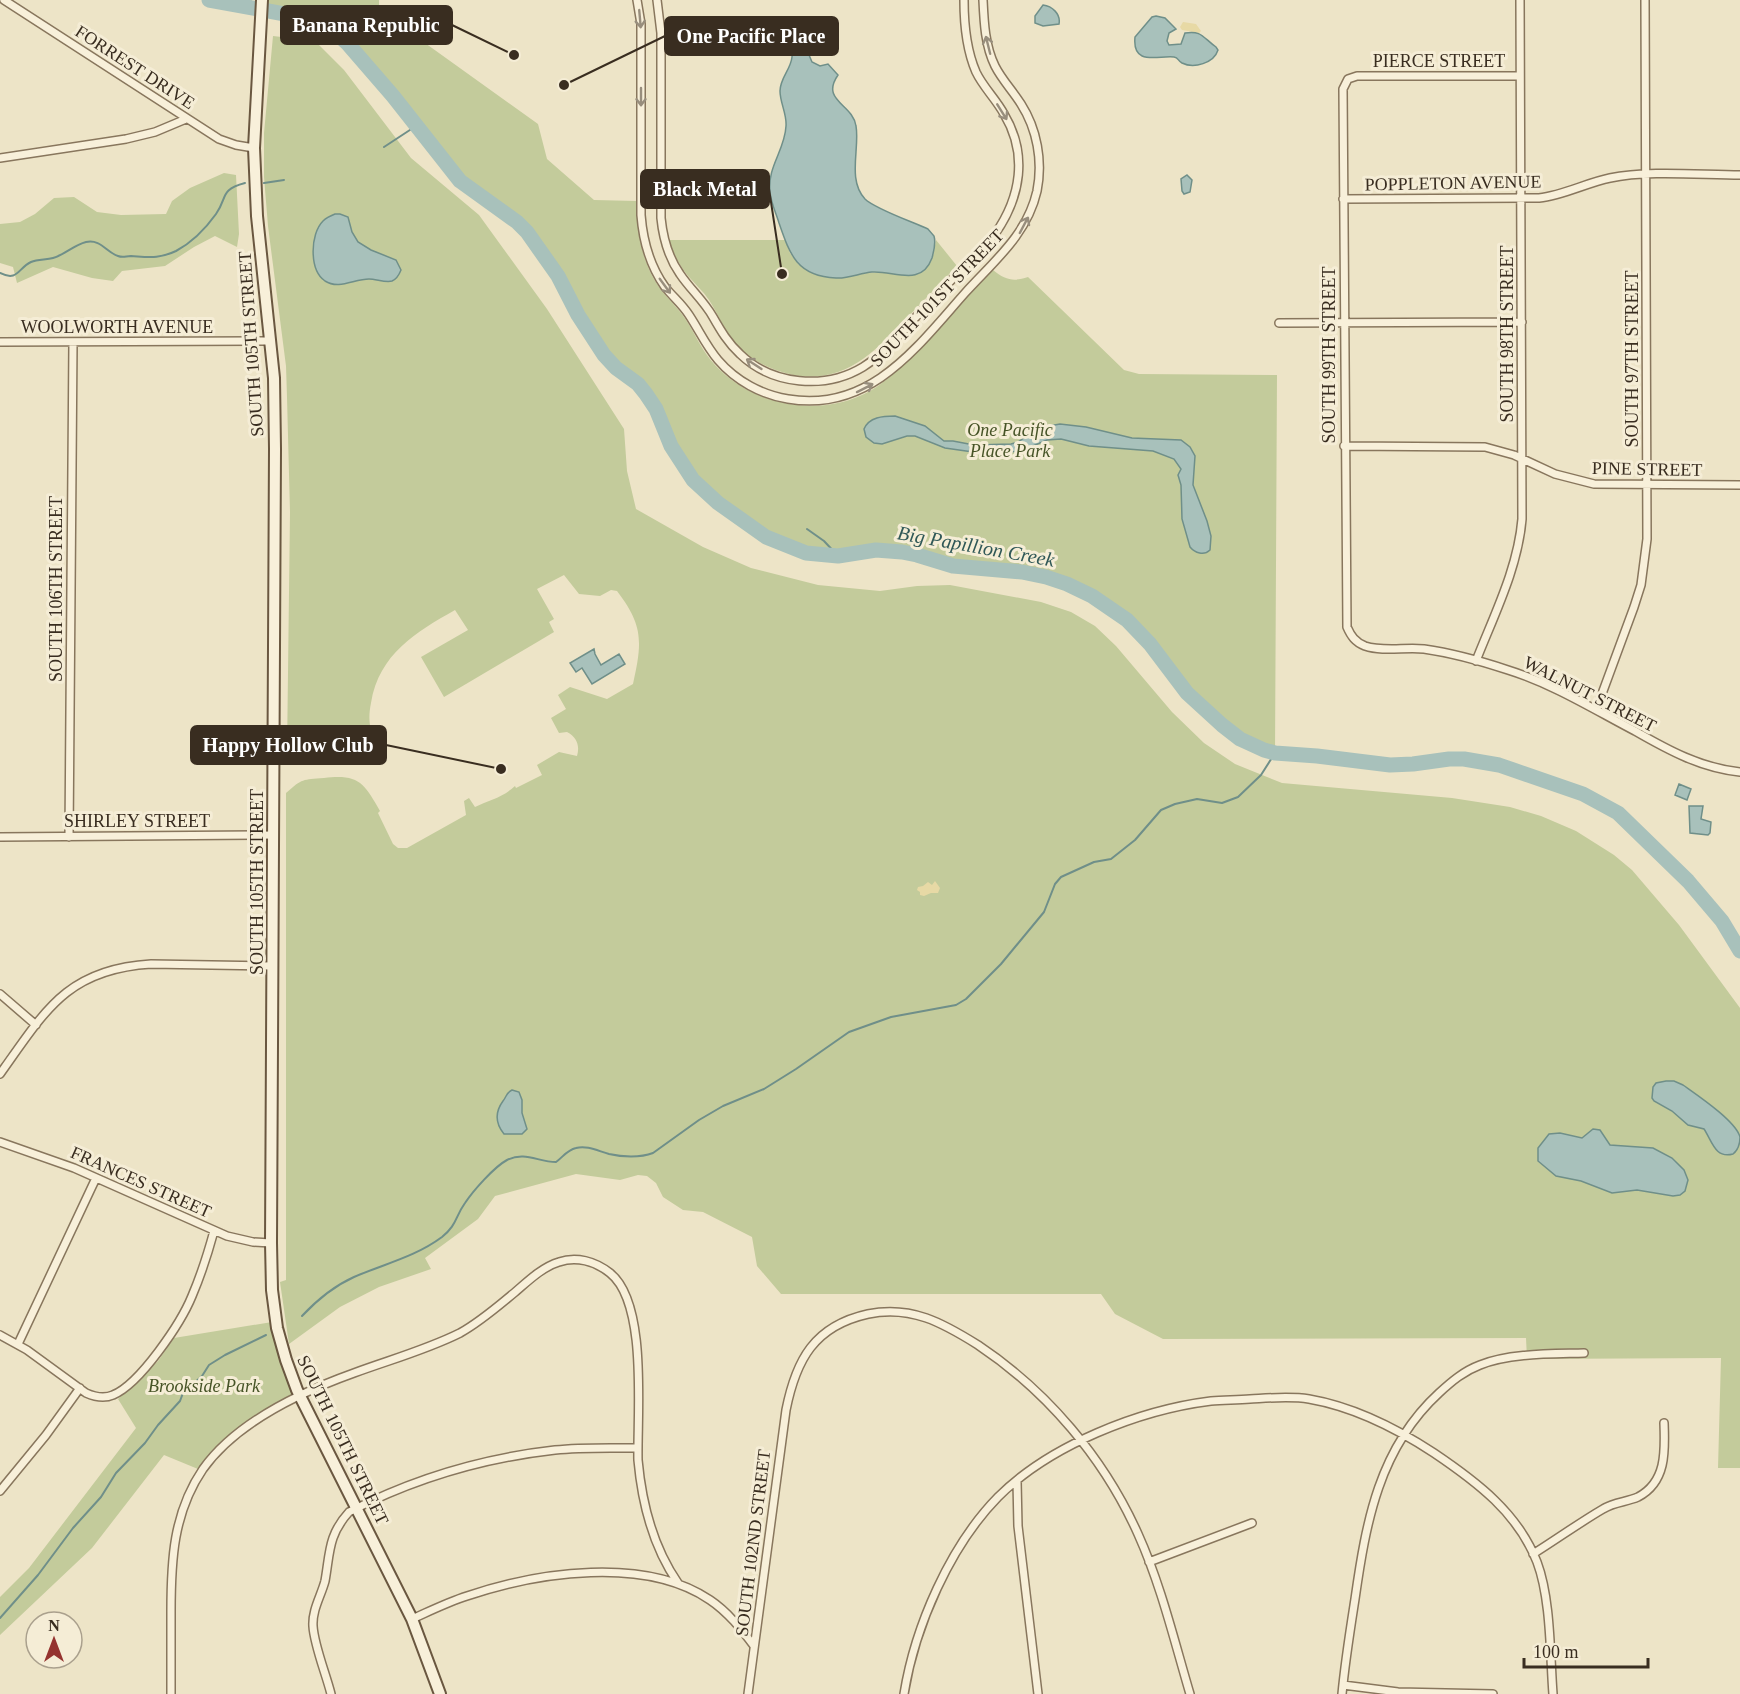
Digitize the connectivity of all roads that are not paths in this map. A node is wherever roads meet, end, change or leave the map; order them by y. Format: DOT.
graph roads {
  1 [pos="4,0"];
  2 [pos="262,0"];
  3 [pos="637,0"];
  4 [pos="657,0"];
  5 [pos="964,0"];
  6 [pos="983,0"];
  7 [pos="1520,0"];
  8 [pos="1645,0"];
  9 [pos="1357,76"];
  10 [pos="1520,76"];
  11 [pos="186,119"];
  12 [pos="254,148"];
  13 [pos="0,158"];
  14 [pos="1646,175"];
  15 [pos="1740,175"];
  16 [pos="1521,198"];
  17 [pos="1343,199"];
  18 [pos="1344,322"];
  19 [pos="1522,322"];
  20 [pos="1279,323"];
  21 [pos="271,341"];
  22 [pos="0,342"];
  23 [pos="73,342"];
  24 [pos="1344,446"];
  25 [pos="1522,459"];
  26 [pos="1740,485"];
  27 [pos="1647,486"];
  28 [pos="1354,640"];
  29 [pos="1476,661"];
  30 [pos="1596,710"];
  31 [pos="1739,769"];
  32 [pos="273,835"];
  33 [pos="0,837"];
  34 [pos="69,837"];
  35 [pos="273,966"];
  36 [pos="0,994"];
  37 [pos="36,1024"];
  38 [pos="0,1074"];
  39 [pos="0,1142"];
  40 [pos="96,1178"];
  41 [pos="214,1231"];
  42 [pos="271,1243"];
  43 [pos="0,1335"];
  44 [pos="18,1344"];
  45 [pos="1584,1353"];
  46 [pos="80,1388"];
  47 [pos="300,1397"];
  48 [pos="1664,1423"];
  49 [pos="1404,1434"];
  50 [pos="1081,1441"];
  51 [pos="637,1448"];
  52 [pos="1017,1481"];
  53 [pos="0,1491"];
  54 [pos="357,1508"];
  55 [pos="1252,1523"];
  56 [pos="1533,1554"];
  57 [pos="1149,1562"];
  58 [pos="678,1583"];
  59 [pos="412,1619"];
  60 [pos="754,1646"];
  61 [pos="1343,1685"];
  62 [pos="171,1694"];
  63 [pos="331,1694"];
  64 [pos="440,1694"];
  65 [pos="748,1694"];
  66 [pos="904,1694"];
  67 [pos="1038,1694"];
  68 [pos="1190,1694"];
  69 [pos="1342,1694"];
  70 [pos="1493,1694"];
  71 [pos="1553,1694"];
  1 -- 11 [label="street, FORREST DRIVE"];
  2 -- 12 [label="street, SOUTH 105TH STREET"];
  3 -- 6 [label="street, SOUTH 101ST STREET, one-way"];
  5 -- 4 [label="street, SOUTH 101ST STREET, one-way"];
  7 -- 10 [label="street, SOUTH 98TH STREET"];
  8 -- 14 [label="street, SOUTH 97TH STREET"];
  9 -- 10 [label="street, PIERCE STREET"];
  9 -- 17 [label="street, SOUTH 99TH STREET"];
  10 -- 16 [label="street, SOUTH 98TH STREET"];
  11 -- 12 [label="street, FORREST DRIVE"];
  11 -- 13 [label="street"];
  12 -- 21 [label="street, SOUTH 105TH STREET"];
  14 -- 15 [label="street, POPPLETON AVENUE"];
  14 -- 16 [label="street, POPPLETON AVENUE"];
  14 -- 27 [label="street, SOUTH 97TH STREET"];
  16 -- 17 [label="street, POPPLETON AVENUE"];
  16 -- 19 [label="street, SOUTH 98TH STREET"];
  17 -- 18 [label="street, SOUTH 99TH STREET"];
  18 -- 19 [label="street"];
  18 -- 20 [label="street"];
  18 -- 24 [label="street, SOUTH 99TH STREET"];
  19 -- 25 [label="street, SOUTH 98TH STREET"];
  21 -- 23 [label="street, WOOLWORTH AVENUE"];
  21 -- 32 [label="street, SOUTH 105TH STREET"];
  22 -- 23 [label="street, WOOLWORTH AVENUE"];
  23 -- 34 [label="street, SOUTH 106TH STREET"];
  24 -- 25 [label="street, PINE STREET"];
  24 -- 28 [label="street, SOUTH 99TH STREET"];
  25 -- 27 [label="street, PINE STREET"];
  25 -- 29 [label="street, SOUTH 98TH STREET"];
  26 -- 27 [label="street, PINE STREET"];
  27 -- 30 [label="street, SOUTH 97TH STREET"];
  28 -- 29 [label="street, WALNUT STREET"];
  29 -- 30 [label="street, WALNUT STREET"];
  30 -- 31 [label="street, WALNUT STREET"];
  32 -- 34 [label="street, SHIRLEY STREET"];
  32 -- 35 [label="street, SOUTH 105TH STREET"];
  33 -- 34 [label="street, SHIRLEY STREET"];
  35 -- 37 [label="street"];
  35 -- 42 [label="street, SOUTH 105TH STREET"];
  36 -- 37 [label="street"];
  37 -- 38 [label="street"];
  39 -- 40 [label="street, FRANCES STREET"];
  40 -- 41 [label="street, FRANCES STREET"];
  40 -- 44 [label="street"];
  41 -- 42 [label="street, FRANCES STREET"];
  41 -- 46 [label="street"];
  42 -- 47 [label="street, SOUTH 105TH STREET"];
  43 -- 44 [label="street"];
  44 -- 46 [label="street"];
  45 -- 49 [label="street"];
  46 -- 53 [label="street"];
  47 -- 51 [label="street"];
  47 -- 54 [label="street, SOUTH 105TH STREET"];
  47 -- 62 [label="street"];
  48 -- 56 [label="street"];
  49 -- 50 [label="street"];
  49 -- 56 [label="street"];
  49 -- 61 [label="street"];
  50 -- 52 [label="street"];
  50 -- 57 [label="street, SOUTH 102ND STREET"];
  50 -- 60 [label="street, SOUTH 102ND STREET"];
  51 -- 54 [label="street"];
  51 -- 58 [label="street"];
  52 -- 66 [label="street"];
  52 -- 67 [label="street"];
  54 -- 59 [label="street, SOUTH 105TH STREET"];
  54 -- 63 [label="street"];
  55 -- 57 [label="street"];
  56 -- 71 [label="street"];
  57 -- 68 [label="street, SOUTH 102ND STREET"];
  58 -- 59 [label="street"];
  58 -- 60 [label="street"];
  59 -- 64 [label="street, SOUTH 105TH STREET"];
  60 -- 65 [label="street, SOUTH 102ND STREET"];
  61 -- 69 [label="street"];
  61 -- 70 [label="street"];
}
